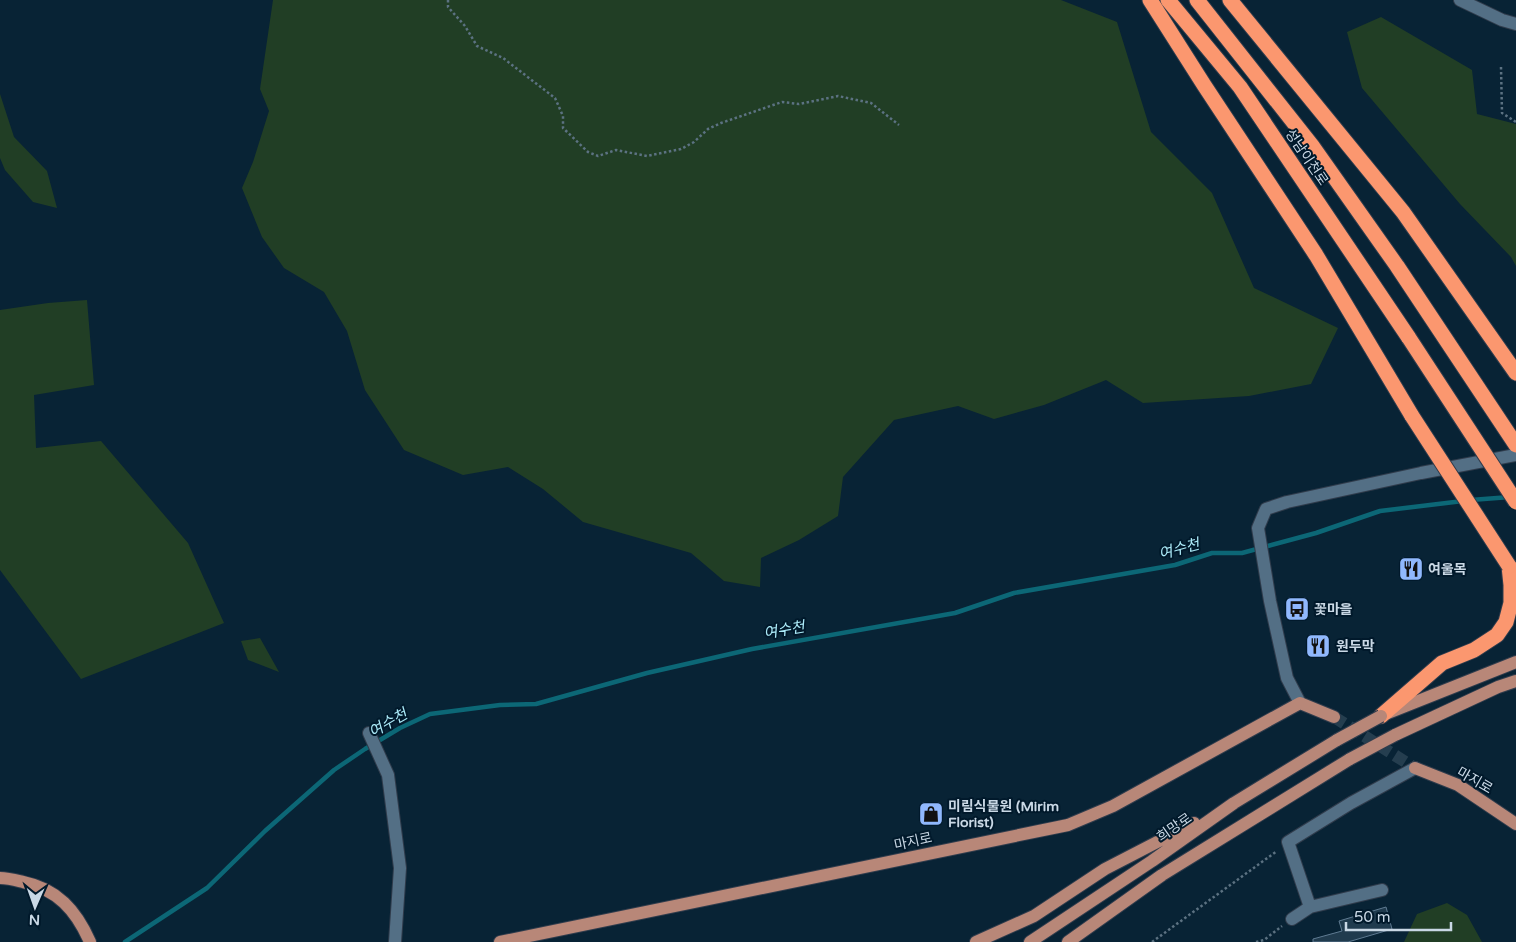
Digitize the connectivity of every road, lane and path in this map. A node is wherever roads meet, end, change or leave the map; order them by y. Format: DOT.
graph roads {
  1 [pos="448,0"];
  2 [pos="1150,0"];
  3 [pos="1168,0"];
  4 [pos="1197,0"];
  5 [pos="1230,0"];
  6 [pos="1462,1"];
  7 [pos="1516,24"];
  8 [pos="1501,67"];
  9 [pos="1516,122"];
  10 [pos="899,125"];
  11 [pos="1516,373"];
  12 [pos="1516,445"];
  13 [pos="1516,455"];
  14 [pos="1516,502"];
  15 [pos="1516,662"];
  16 [pos="1516,682"];
  17 [pos="1300,702"];
  18 [pos="1381,716"];
  19 [pos="1334,717"];
  20 [pos="370,736"];
  21 [pos="1415,768"];
  22 [pos="1234,803"];
  23 [pos="1514,819"];
  24 [pos="1288,842"];
  25 [pos="0,878"];
  26 [pos="1382,890"];
  27 [pos="1310,907"];
  28 [pos="1292,919"];
  29 [pos="88,939"];
  30 [pos="1155,941"];
  31 [pos="395,942"];
  32 [pos="500,942"];
  33 [pos="976,942"];
  34 [pos="1030,942"];
  35 [pos="1068,942"];
  36 [pos="1256,942"];
  1 -- 10 [label="path"];
  2 -- 18 [label="highway, bridge"];
  3 -- 14 [label="highway, 성남이천로, bridge"];
  4 -- 12 [label="highway, 성남이천로"];
  5 -- 11 [label="highway"];
  6 -- 7 [label="street"];
  8 -- 9 [label="path"];
  13 -- 17 [label="street"];
  15 -- 18 [label="main road"];
  16 -- 35 [label="main road, bridge"];
  17 -- 19 [label="main road"];
  17 -- 32 [label="main road, 마지로"];
  18 -- 22 [label="main road, 희망로, bridge"];
  20 -- 31 [label="street"];
  21 -- 23 [label="main road, 마지로"];
  21 -- 24 [label="street"];
  22 -- 33 [label="main road"];
  22 -- 34 [label="main road, 희망로"];
  24 -- 27 [label="street"];
  24 -- 30 [label="path"];
  25 -- 29 [label="main road"];
  26 -- 27 [label="street"];
  27 -- 28 [label="street"];
  28 -- 36 [label="path"];
}
